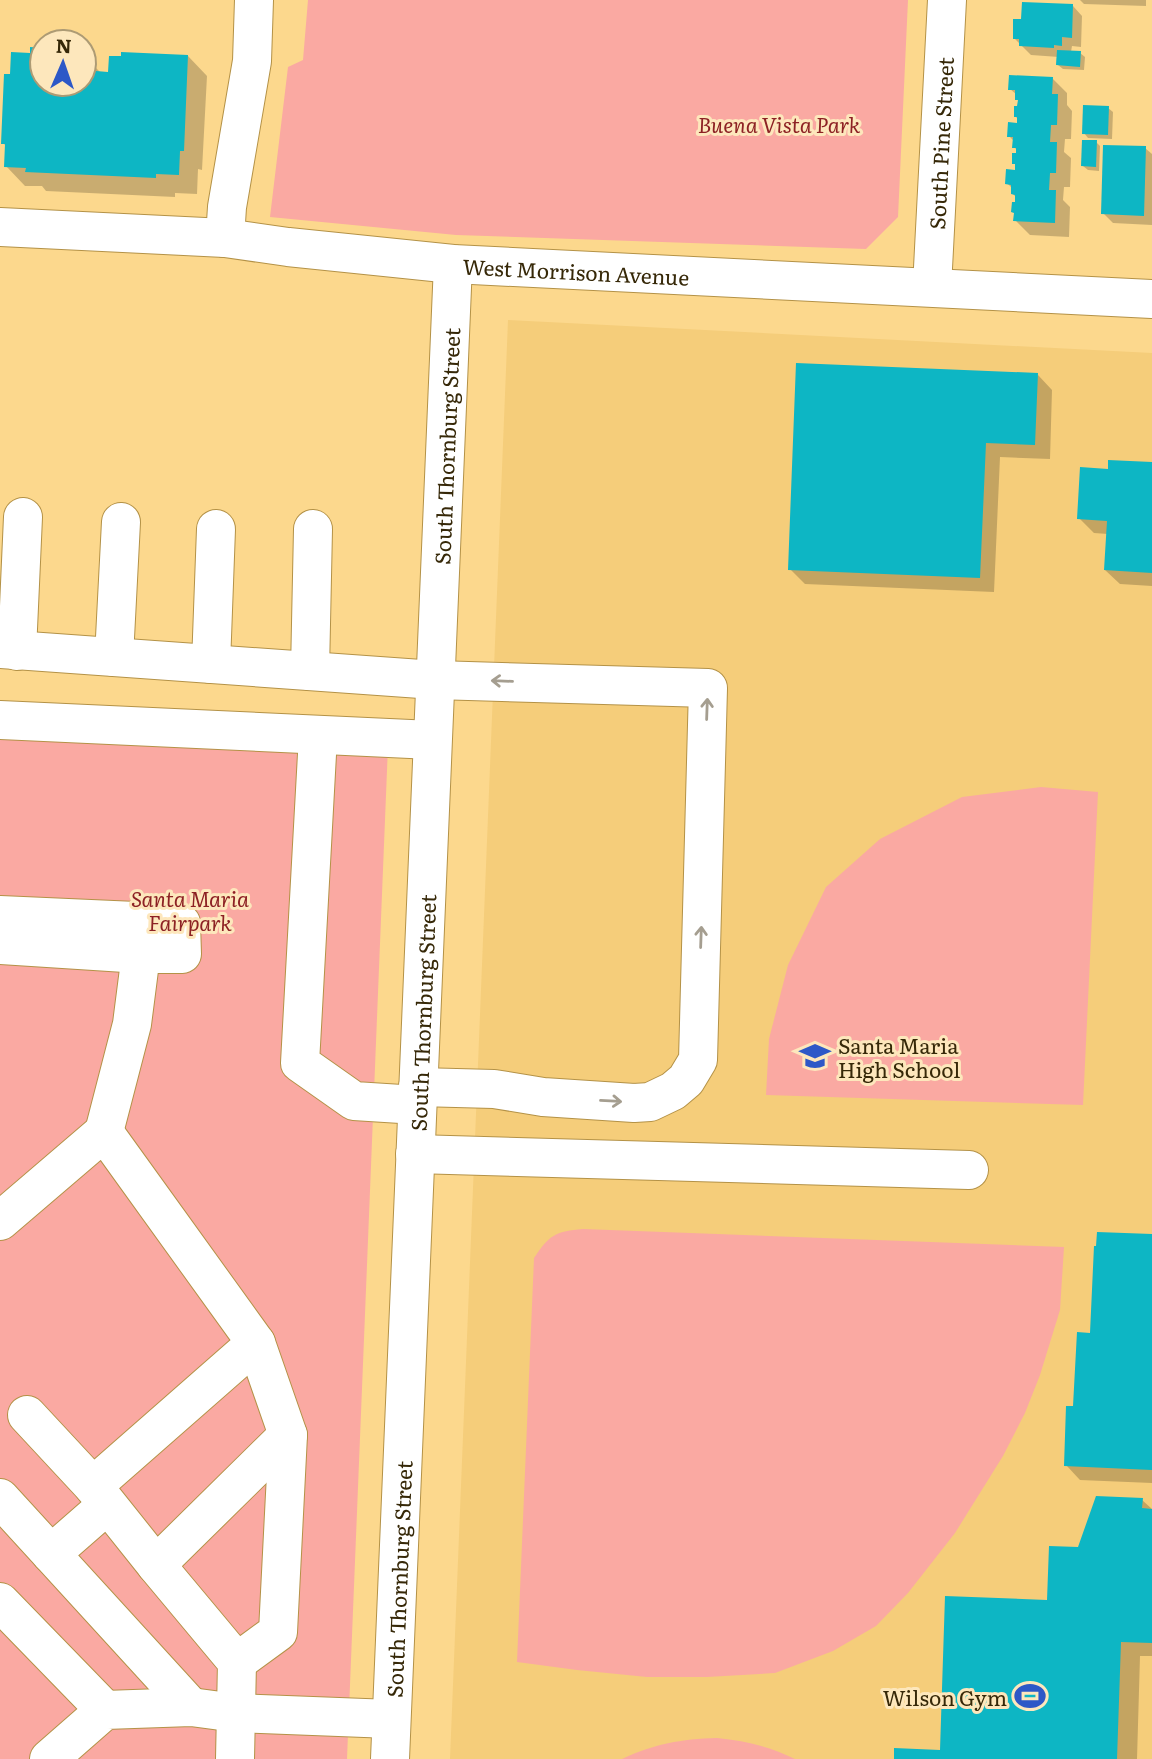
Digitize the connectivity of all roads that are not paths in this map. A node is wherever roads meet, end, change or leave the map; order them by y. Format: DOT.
graph roads {
  1 [pos="254,0"];
  2 [pos="947,0"];
  3 [pos="0,227"];
  4 [pos="225,238"];
  5 [pos="453,264"];
  6 [pos="932,287"];
  7 [pos="1152,299"];
  8 [pos="23,517"];
  9 [pos="121,522"];
  10 [pos="216,529"];
  11 [pos="313,529"];
  12 [pos="9,650"];
  13 [pos="114,657"];
  14 [pos="211,664"];
  15 [pos="310,671"];
  16 [pos="435,680"];
  17 [pos="0,720"];
  18 [pos="318,736"];
  19 [pos="432,740"];
  20 [pos="0,915"];
  21 [pos="0,945"];
  22 [pos="141,954"];
  23 [pos="417,1096"];
  24 [pos="543,1097"];
  25 [pos="104,1132"];
  26 [pos="415,1154"];
  27 [pos="541,1158"];
  28 [pos="969,1170"];
  29 [pos="0,1221"];
  30 [pos="256,1343"];
  31 [pos="27,1415"];
  32 [pos="288,1435"];
  33 [pos="100,1496"];
  34 [pos="0,1498"];
  35 [pos="51,1555"];
  36 [pos="156,1565"];
  37 [pos="0,1602"];
  38 [pos="237,1662"];
  39 [pos="191,1707"];
  40 [pos="105,1710"];
  41 [pos="236,1713"];
  42 [pos="391,1719"];
  43 [pos="50,1759"];
  44 [pos="235,1759"];
  45 [pos="390,1759"];
  1 -- 4 [label="street"];
  2 -- 6 [label="street, South Pine Street"];
  3 -- 4 [label="street, West Morrison Avenue"];
  4 -- 5 [label="street, West Morrison Avenue"];
  5 -- 6 [label="street, West Morrison Avenue"];
  5 -- 16 [label="street, South Thornburg Street"];
  6 -- 7 [label="street, West Morrison Avenue"];
  8 -- 12 [label="street"];
  9 -- 13 [label="street"];
  10 -- 14 [label="street"];
  11 -- 15 [label="street"];
  12 -- 13 [label="street"];
  13 -- 14 [label="street"];
  14 -- 15 [label="street"];
  15 -- 16 [label="street"];
  16 -- 19 [label="street, South Thornburg Street"];
  24 -- 16 [label="street, one-way"];
  17 -- 18 [label="street"];
  18 -- 19 [label="street"];
  18 -- 23 [label="street"];
  19 -- 23 [label="street, South Thornburg Street"];
  20 -- 22 [label="street"];
  21 -- 22 [label="street"];
  22 -- 25 [label="street"];
  23 -- 24 [label="street"];
  23 -- 26 [label="street, South Thornburg Street"];
  24 -- 27 [label="street"];
  25 -- 29 [label="street"];
  25 -- 30 [label="street"];
  26 -- 27 [label="street"];
  26 -- 42 [label="street, South Thornburg Street"];
  27 -- 28 [label="street"];
  30 -- 32 [label="street"];
  30 -- 33 [label="street"];
  31 -- 33 [label="street"];
  32 -- 36 [label="street"];
  32 -- 38 [label="street"];
  33 -- 35 [label="street"];
  33 -- 36 [label="street"];
  34 -- 35 [label="street"];
  35 -- 39 [label="street"];
  36 -- 38 [label="street"];
  37 -- 40 [label="street"];
  38 -- 41 [label="street"];
  39 -- 40 [label="street"];
  39 -- 41 [label="street"];
  40 -- 43 [label="street"];
  41 -- 42 [label="street"];
  41 -- 44 [label="street"];
  42 -- 45 [label="street, South Thornburg Street"];
}
